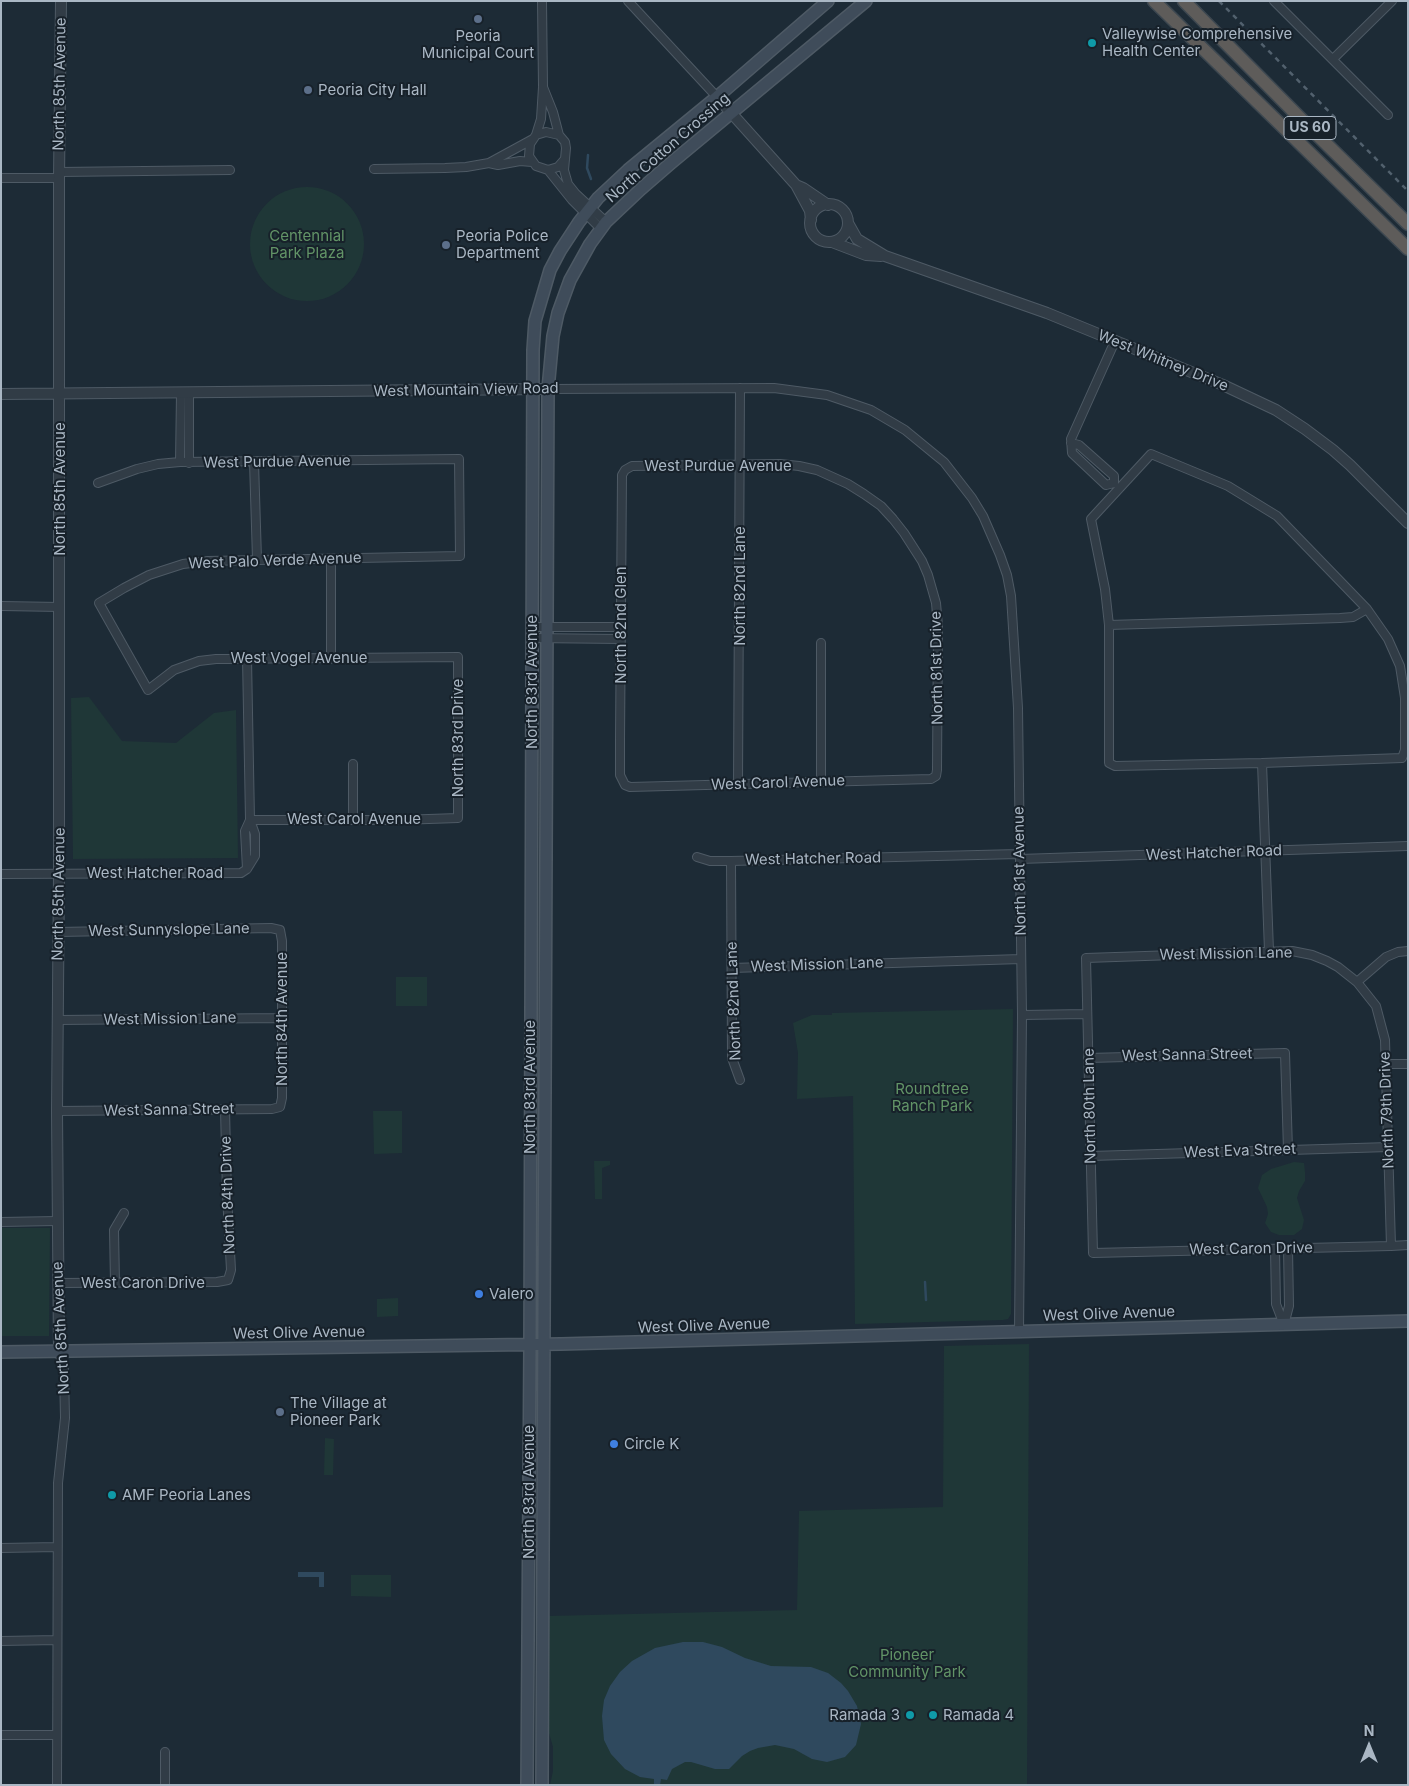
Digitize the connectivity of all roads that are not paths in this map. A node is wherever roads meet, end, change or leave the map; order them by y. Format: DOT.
graph roads {
  1 [pos="61,1"];
  2 [pos="542,1"];
  3 [pos="628,1"];
  4 [pos="828,1"];
  5 [pos="866,1"];
  6 [pos="1154,1"];
  7 [pos="1184,1"];
  8 [pos="1274,1"];
  9 [pos="1392,1"];
  10 [pos="1333,59"];
  11 [pos="543,87"];
  12 [pos="717,97"];
  13 [pos="732,114"];
  14 [pos="1388,115"];
  15 [pos="558,135"];
  16 [pos="534,137"];
  17 [pos="564,159"];
  18 [pos="489,162"];
  19 [pos="532,162"];
  20 [pos="374,169"];
  21 [pos="230,170"];
  22 [pos="548,170"];
  23 [pos="59,175"];
  24 [pos="1,178"];
  25 [pos="796,185"];
  26 [pos="828,205"];
  27 [pos="588,210"];
  28 [pos="811,220"];
  29 [pos="848,223"];
  30 [pos="1408,224"];
  31 [pos="604,226"];
  32 [pos="832,242"];
  33 [pos="1408,249"];
  34 [pos="885,256"];
  35 [pos="564,294"];
  36 [pos="540,300"];
  37 [pos="1115,341"];
  38 [pos="740,388"];
  39 [pos="548,389"];
  40 [pos="533,390"];
  41 [pos="60,393"];
  42 [pos="185,393"];
  43 [pos="1,394"];
  44 [pos="918,440"];
  45 [pos="1071,443"];
  46 [pos="180,462"];
  47 [pos="254,462"];
  48 [pos="189,463"];
  49 [pos="740,464"];
  50 [pos="625,470"];
  51 [pos="98,483"];
  52 [pos="1117,486"];
  53 [pos="864,494"];
  54 [pos="1408,524"];
  55 [pos="460,556"];
  56 [pos="331,558"];
  57 [pos="256,560"];
  58 [pos="1,606"];
  59 [pos="60,607"];
  60 [pos="1367,609"];
  61 [pos="1109,624"];
  62 [pos="621,627"];
  63 [pos="532,632"];
  64 [pos="548,633"];
  65 [pos="621,639"];
  66 [pos="821,643"];
  67 [pos="458,657"];
  68 [pos="247,658"];
  69 [pos="331,659"];
  70 [pos="148,690"];
  71 [pos="1262,762"];
  72 [pos="354,764"];
  73 [pos="936,776"];
  74 [pos="623,781"];
  75 [pos="821,782"];
  76 [pos="738,785"];
  77 [pos="458,818"];
  78 [pos="250,820"];
  79 [pos="353,820"];
  80 [pos="1408,846"];
  81 [pos="1266,851"];
  82 [pos="697,857"];
  83 [pos="1019,857"];
  84 [pos="731,861"];
  85 [pos="59,872"];
  86 [pos="1,874"];
  87 [pos="280,930"];
  88 [pos="58,932"];
  89 [pos="1269,951"];
  90 [pos="1408,951"];
  91 [pos="1021,958"];
  92 [pos="1086,958"];
  93 [pos="732,968"];
  94 [pos="1357,982"];
  95 [pos="1087,1014"];
  96 [pos="1022,1015"];
  97 [pos="282,1018"];
  98 [pos="58,1020"];
  99 [pos="1088,1058"];
  100 [pos="1386,1064"];
  101 [pos="1408,1064"];
  102 [pos="740,1080"];
  103 [pos="280,1107"];
  104 [pos="225,1109"];
  105 [pos="57,1111"];
  106 [pos="531,1135"];
  107 [pos="545,1135"];
  108 [pos="1389,1147"];
  109 [pos="1288,1150"];
  110 [pos="1091,1156"];
  111 [pos="124,1213"];
  112 [pos="58,1221"];
  113 [pos="1,1222"];
  114 [pos="1408,1245"];
  115 [pos="1391,1246"];
  116 [pos="1288,1248"];
  117 [pos="1275,1249"];
  118 [pos="1094,1253"];
  119 [pos="228,1280"];
  120 [pos="115,1283"];
  121 [pos="58,1284"];
  122 [pos="1408,1321"];
  123 [pos="1284,1324"];
  124 [pos="1019,1332"];
  125 [pos="530,1345"];
  126 [pos="545,1345"];
  127 [pos="1,1352"];
  128 [pos="59,1352"];
  129 [pos="57,1547"];
  130 [pos="1,1548"];
  131 [pos="528,1600"];
  132 [pos="544,1600"];
  133 [pos="57,1640"];
  134 [pos="1,1641"];
  135 [pos="56,1734"];
  136 [pos="1,1735"];
  137 [pos="165,1752"];
  138 [pos="56,1785"];
  139 [pos="165,1785"];
  140 [pos="527,1785"];
  141 [pos="542,1785"];
  1 -- 23 [label="street, North 85th Avenue"];
  2 -- 11 [label="street"];
  3 -- 12 [label="street"];
  4 -- 12 [label="main road, North Cotton Crossing"];
  5 -- 13 [label="main road, North Cotton Crossing"];
  6 -- 33 [label="highway, US 60"];
  7 -- 30 [label="highway, US 60"];
  8 -- 10 [label="street"];
  9 -- 10 [label="street"];
  10 -- 14 [label="street"];
  11 -- 15 [label="street"];
  11 -- 16 [label="street"];
  12 -- 13 [label="street, West Whitney Drive"];
  12 -- 27 [label="main road, North Cotton Crossing"];
  13 -- 25 [label="street, West Whitney Drive"];
  13 -- 31 [label="main road, North Cotton Crossing"];
  15 -- 16 [label="street"];
  15 -- 17 [label="street"];
  16 -- 18 [label="street"];
  16 -- 19 [label="street"];
  17 -- 22 [label="street"];
  17 -- 27 [label="street"];
  18 -- 19 [label="street"];
  18 -- 20 [label="street"];
  19 -- 22 [label="street"];
  21 -- 23 [label="street"];
  22 -- 27 [label="street"];
  23 -- 24 [label="street"];
  23 -- 41 [label="street, North 85th Avenue"];
  25 -- 26 [label="street, West Whitney Drive"];
  25 -- 28 [label="street, West Whitney Drive"];
  26 -- 28 [label="street"];
  26 -- 29 [label="street, West Whitney Drive"];
  27 -- 31 [label="street"];
  27 -- 36 [label="main road, North Cotton Crossing"];
  28 -- 32 [label="street, West Whitney Drive"];
  29 -- 32 [label="street"];
  29 -- 34 [label="street, West Whitney Drive"];
  31 -- 35 [label="main road, North Cotton Crossing"];
  32 -- 34 [label="street, West Whitney Drive"];
  34 -- 37 [label="street, West Whitney Drive"];
  35 -- 36 [label="main road"];
  35 -- 39 [label="main road, North Cotton Crossing"];
  36 -- 40 [label="main road, North Cotton Crossing"];
  37 -- 45 [label="street"];
  37 -- 54 [label="street, West Whitney Drive"];
  38 -- 39 [label="street, West Mountain View Road"];
  38 -- 44 [label="street, West Mountain View Road"];
  38 -- 49 [label="street, North 82nd Lane"];
  39 -- 40 [label="street, West Mountain View Road"];
  39 -- 64 [label="main road, North 83rd Avenue"];
  40 -- 42 [label="street, West Mountain View Road"];
  40 -- 63 [label="main road, North 83rd Avenue"];
  41 -- 42 [label="street, West Mountain View Road"];
  41 -- 43 [label="street, West Mountain View Road"];
  41 -- 59 [label="street, North 85th Avenue"];
  42 -- 46 [label="street"];
  42 -- 48 [label="street"];
  44 -- 83 [label="street, North 81st Avenue"];
  45 -- 52 [label="street"];
  45 -- 52 [label="street"];
  46 -- 48 [label="street, West Purdue Avenue"];
  46 -- 51 [label="street, West Purdue Avenue"];
  47 -- 48 [label="street, West Purdue Avenue"];
  47 -- 55 [label="street, West Purdue Avenue"];
  47 -- 57 [label="street"];
  49 -- 50 [label="street, West Purdue Avenue"];
  49 -- 53 [label="street, West Purdue Avenue"];
  49 -- 76 [label="street, North 82nd Lane"];
  50 -- 62 [label="street, North 82nd Glen"];
  52 -- 60 [label="street"];
  52 -- 61 [label="street"];
  53 -- 73 [label="street, North 81st Drive"];
  55 -- 56 [label="street, West Palo Verde Avenue"];
  56 -- 57 [label="street, West Palo Verde Avenue"];
  56 -- 69 [label="street"];
  57 -- 70 [label="street, West Palo Verde Avenue"];
  58 -- 59 [label="street"];
  59 -- 85 [label="street, North 85th Avenue"];
  60 -- 61 [label="street"];
  60 -- 71 [label="street"];
  61 -- 71 [label="street"];
  62 -- 64 [label="street"];
  62 -- 65 [label="street, North 82nd Glen"];
  63 -- 64 [label="street"];
  63 -- 106 [label="main road, North 83rd Avenue"];
  64 -- 65 [label="street"];
  64 -- 107 [label="main road, North 83rd Avenue"];
  65 -- 74 [label="street, North 82nd Glen"];
  66 -- 75 [label="street"];
  67 -- 69 [label="street, West Vogel Avenue"];
  67 -- 77 [label="street, North 83rd Drive"];
  68 -- 69 [label="street, West Vogel Avenue"];
  68 -- 70 [label="street, West Vogel Avenue"];
  68 -- 78 [label="street"];
  71 -- 81 [label="street"];
  72 -- 79 [label="street"];
  73 -- 75 [label="street, West Carol Avenue"];
  74 -- 76 [label="street, West Carol Avenue"];
  75 -- 76 [label="street, West Carol Avenue"];
  77 -- 79 [label="street, West Carol Avenue"];
  78 -- 79 [label="street, West Carol Avenue"];
  78 -- 85 [label="street, West Hatcher Road"];
  80 -- 81 [label="street, West Hatcher Road"];
  81 -- 83 [label="street, West Hatcher Road"];
  81 -- 89 [label="street"];
  82 -- 84 [label="street, West Hatcher Road"];
  83 -- 84 [label="street, West Hatcher Road"];
  83 -- 91 [label="street, North 81st Avenue"];
  84 -- 93 [label="street, North 82nd Lane"];
  85 -- 86 [label="street, West Hatcher Road"];
  85 -- 88 [label="street, North 85th Avenue"];
  87 -- 88 [label="street, West Sunnyslope Lane"];
  87 -- 97 [label="street, North 84th Avenue"];
  88 -- 98 [label="street, North 85th Avenue"];
  89 -- 92 [label="street, West Mission Lane"];
  89 -- 94 [label="street, West Mission Lane"];
  90 -- 94 [label="street"];
  91 -- 93 [label="street, West Mission Lane"];
  91 -- 96 [label="street, North 81st Avenue"];
  92 -- 95 [label="street, North 80th Lane"];
  93 -- 102 [label="street, North 82nd Lane"];
  94 -- 100 [label="street, North 79th Drive"];
  95 -- 96 [label="street"];
  95 -- 99 [label="street, North 80th Lane"];
  96 -- 124 [label="street, North 81st Avenue"];
  97 -- 98 [label="street, West Mission Lane"];
  97 -- 103 [label="street, North 84th Avenue"];
  98 -- 105 [label="street, North 85th Avenue"];
  99 -- 109 [label="street, West Sanna Street"];
  99 -- 110 [label="street, North 80th Lane"];
  100 -- 101 [label="street"];
  100 -- 108 [label="street, North 79th Drive"];
  103 -- 104 [label="street, West Sanna Street"];
  104 -- 105 [label="street, West Sanna Street"];
  104 -- 119 [label="street, North 84th Drive"];
  105 -- 112 [label="street, North 85th Avenue"];
  106 -- 107 [label="main road"];
  106 -- 125 [label="main road, North 83rd Avenue"];
  107 -- 126 [label="main road, North 83rd Avenue"];
  108 -- 109 [label="street, West Eva Street"];
  108 -- 115 [label="street, North 79th Drive"];
  109 -- 110 [label="street, West Eva Street"];
  110 -- 118 [label="street, North 80th Lane"];
  111 -- 120 [label="street"];
  112 -- 113 [label="street"];
  112 -- 121 [label="street, North 85th Avenue"];
  114 -- 115 [label="street, West Caron Drive"];
  115 -- 116 [label="street, West Caron Drive"];
  116 -- 117 [label="street, West Caron Drive"];
  116 -- 123 [label="street"];
  117 -- 118 [label="street, West Caron Drive"];
  117 -- 123 [label="street"];
  119 -- 120 [label="street, West Caron Drive"];
  120 -- 121 [label="street, West Caron Drive"];
  121 -- 128 [label="street, North 85th Avenue"];
  122 -- 123 [label="main road, West Olive Avenue"];
  123 -- 124 [label="main road, West Olive Avenue"];
  124 -- 126 [label="main road, West Olive Avenue"];
  125 -- 126 [label="main road, West Olive Avenue"];
  125 -- 128 [label="main road, West Olive Avenue"];
  125 -- 131 [label="main road, North 83rd Avenue"];
  126 -- 132 [label="main road, North 83rd Avenue"];
  127 -- 128 [label="main road, West Olive Avenue"];
  128 -- 129 [label="street, North 85th Avenue"];
  129 -- 130 [label="street"];
  129 -- 133 [label="street, North 85th Avenue"];
  131 -- 132 [label="main road"];
  131 -- 140 [label="main road, North 83rd Avenue"];
  132 -- 141 [label="main road, North 83rd Avenue"];
  133 -- 134 [label="street"];
  133 -- 135 [label="street, North 85th Avenue"];
  135 -- 136 [label="street"];
  135 -- 138 [label="street, North 85th Avenue"];
  137 -- 139 [label="street"];
}
